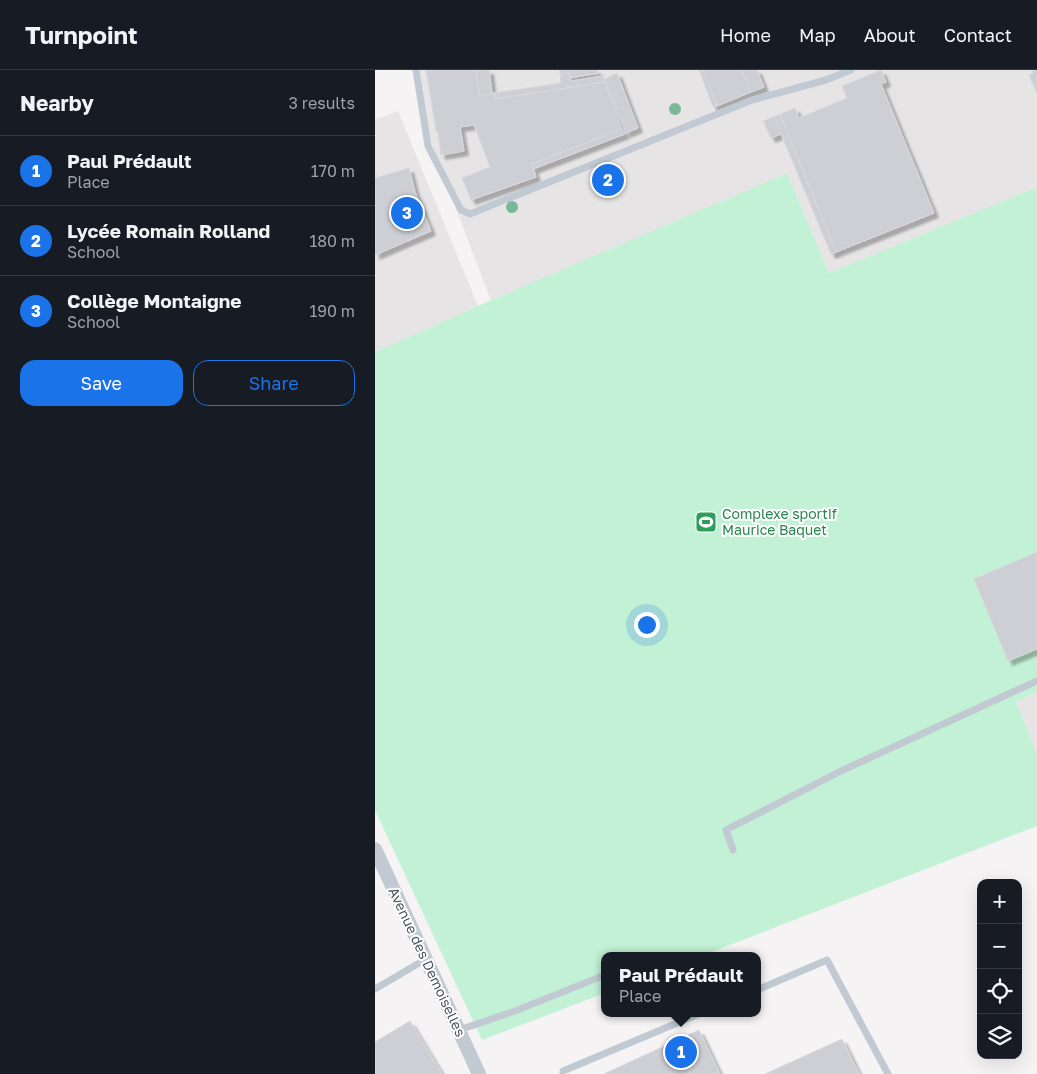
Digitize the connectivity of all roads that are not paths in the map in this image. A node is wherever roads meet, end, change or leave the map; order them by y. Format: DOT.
graph roads {
  1 [pos="416,70"];
  2 [pos="851,70"];
  3 [pos="1037,681"];
  4 [pos="375,849"];
  5 [pos="733,850"];
  6 [pos="426,959"];
  7 [pos="601,977"];
  8 [pos="761,988"];
  9 [pos="375,989"];
  10 [pos="691,1017"];
  11 [pos="459,1030"];
  12 [pos="479,1074"];
  13 [pos="563,1074"];
  14 [pos="888,1074"];
  1 -- 2 [label="lane"];
  3 -- 5 [label="lane"];
  4 -- 6 [label="street, Avenue des Demoiselles"];
  6 -- 9 [label="lane"];
  6 -- 11 [label="street, Avenue des Demoiselles"];
  7 -- 11 [label="lane"];
  8 -- 14 [label="lane"];
  10 -- 13 [label="lane"];
  11 -- 12 [label="street, Avenue des Demoiselles"];
}
